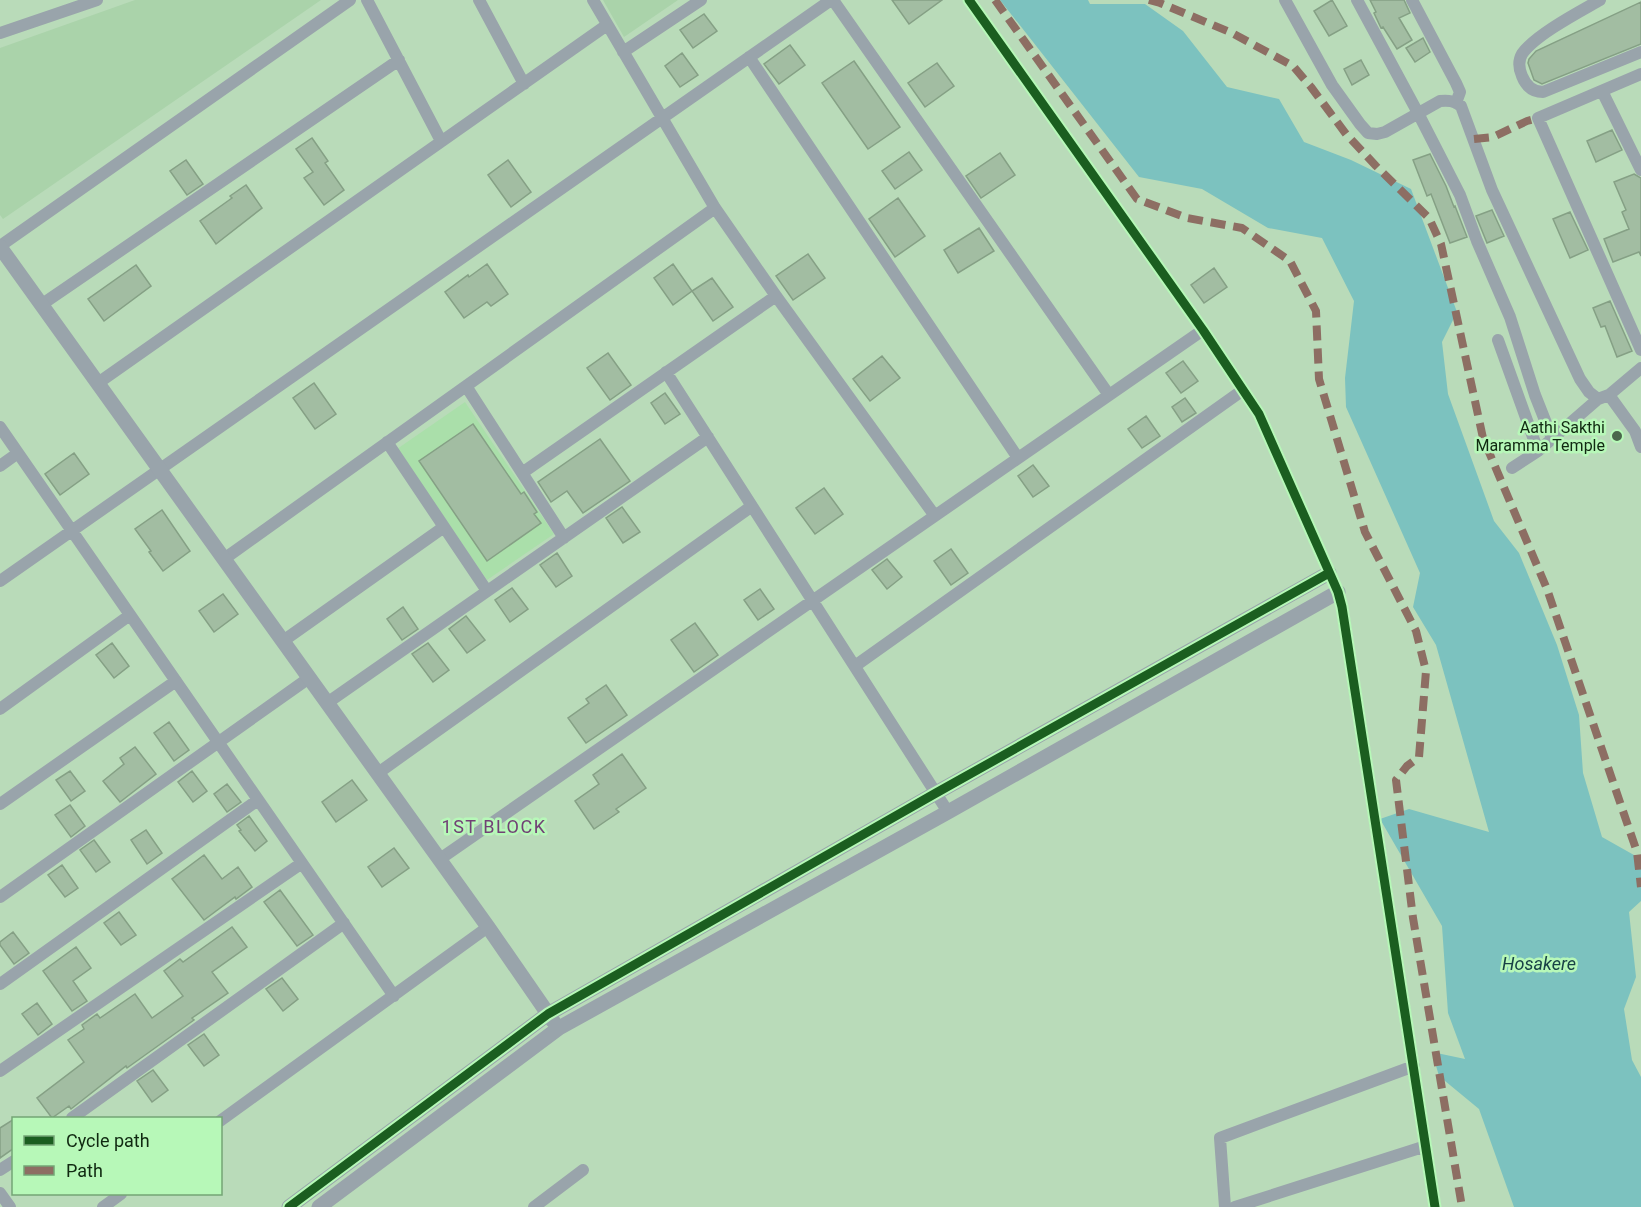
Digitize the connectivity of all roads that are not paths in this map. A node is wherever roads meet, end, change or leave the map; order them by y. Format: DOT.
graph roads {
  1 [pos="97,0"];
  2 [pos="350,0"];
  3 [pos="367,0"];
  4 [pos="479,0"];
  5 [pos="592,0"];
  6 [pos="701,0"];
  7 [pos="832,0"];
  8 [pos="969,0"];
  9 [pos="1285,0"];
  10 [pos="1357,0"];
  11 [pos="1412,0"];
  12 [pos="1600,0"];
  13 [pos="607,25"];
  14 [pos="0,33"];
  15 [pos="623,52"];
  16 [pos="1641,52"];
  17 [pos="749,57"];
  18 [pos="399,60"];
  19 [pos="1641,74"];
  20 [pos="524,84"];
  21 [pos="1602,91"];
  22 [pos="1456,103"];
  23 [pos="1418,113"];
  24 [pos="662,118"];
  25 [pos="441,141"];
  26 [pos="1641,170"];
  27 [pos="715,208"];
  28 [pos="0,247"];
  29 [pos="776,296"];
  30 [pos="41,305"];
  31 [pos="1203,330"];
  32 [pos="1498,340"];
  33 [pos="1641,350"];
  34 [pos="1641,368"];
  35 [pos="666,372"];
  36 [pos="98,383"];
  37 [pos="466,386"];
  38 [pos="1243,390"];
  39 [pos="1109,395"];
  40 [pos="1604,397"];
  41 [pos="0,427"];
  42 [pos="708,437"];
  43 [pos="1552,438"];
  44 [pos="387,442"];
  45 [pos="1641,447"];
  46 [pos="1538,451"];
  47 [pos="18,453"];
  48 [pos="1018,458"];
  49 [pos="0,466"];
  50 [pos="1512,468"];
  51 [pos="159,469"];
  52 [pos="522,473"];
  53 [pos="752,506"];
  54 [pos="935,516"];
  55 [pos="444,527"];
  56 [pos="72,531"];
  57 [pos="564,538"];
  58 [pos="224,559"];
  59 [pos="1329,573"];
  60 [pos="0,581"];
  61 [pos="487,591"];
  62 [pos="1338,592"];
  63 [pos="813,600"];
  64 [pos="130,615"];
  65 [pos="283,641"];
  66 [pos="855,666"];
  67 [pos="309,678"];
  68 [pos="176,681"];
  69 [pos="327,703"];
  70 [pos="0,709"];
  71 [pos="218,742"];
  72 [pos="378,773"];
  73 [pos="936,793"];
  74 [pos="258,800"];
  75 [pos="0,804"];
  76 [pos="948,812"];
  77 [pos="440,859"];
  78 [pos="302,863"];
  79 [pos="0,897"];
  80 [pos="344,923"];
  81 [pos="488,927"];
  82 [pos="0,984"];
  83 [pos="394,996"];
  84 [pos="548,1014"];
  85 [pos="559,1028"];
  86 [pos="1414,1066"];
  87 [pos="0,1071"];
  88 [pos="75,1117"];
  89 [pos="222,1120"];
  90 [pos="1426,1146"];
  91 [pos="583,1170"];
  92 [pos="0,1193"];
  93 [pos="120,1195"];
  94 [pos="10,1207"];
  95 [pos="103,1207"];
  96 [pos="289,1207"];
  97 [pos="318,1207"];
  98 [pos="534,1207"];
  99 [pos="1225,1207"];
  100 [pos="1235,1207"];
  101 [pos="1435,1207"];
  1 -- 14 [label="street"];
  2 -- 28 [label="street"];
  3 -- 18 [label="street"];
  4 -- 20 [label="street"];
  5 -- 13 [label="street"];
  6 -- 15 [label="street"];
  7 -- 17 [label="street"];
  7 -- 39 [label="street"];
  8 -- 31 [label="street"];
  9 -- 23 [label="street"];
  10 -- 23 [label="street"];
  11 -- 22 [label="street"];
  12 -- 16 [label="street"];
  13 -- 15 [label="street"];
  13 -- 20 [label="street"];
  15 -- 24 [label="street"];
  17 -- 24 [label="street"];
  17 -- 48 [label="street"];
  18 -- 25 [label="street"];
  18 -- 30 [label="street"];
  19 -- 21 [label="street"];
  20 -- 25 [label="street"];
  21 -- 26 [label="street"];
  21 -- 33 [label="street"];
  22 -- 23 [label="street"];
  22 -- 40 [label="street"];
  23 -- 43 [label="street"];
  24 -- 27 [label="street"];
  24 -- 51 [label="street"];
  25 -- 36 [label="street"];
  27 -- 29 [label="street"];
  27 -- 37 [label="street"];
  28 -- 30 [label="street"];
  29 -- 35 [label="street"];
  29 -- 54 [label="street"];
  30 -- 36 [label="street"];
  31 -- 38 [label="street"];
  31 -- 39 [label="street"];
  32 -- 46 [label="street"];
  34 -- 40 [label="street"];
  35 -- 42 [label="street"];
  35 -- 52 [label="street"];
  36 -- 51 [label="street"];
  37 -- 44 [label="street"];
  37 -- 52 [label="street"];
  38 -- 59 [label="street"];
  38 -- 66 [label="street"];
  39 -- 48 [label="street"];
  40 -- 43 [label="street"];
  40 -- 45 [label="street"];
  41 -- 47 [label="street"];
  42 -- 53 [label="street"];
  42 -- 57 [label="street"];
  43 -- 46 [label="street"];
  44 -- 55 [label="street"];
  44 -- 58 [label="street"];
  46 -- 50 [label="street"];
  47 -- 49 [label="street"];
  47 -- 56 [label="street"];
  48 -- 54 [label="street"];
  51 -- 56 [label="street"];
  51 -- 58 [label="street"];
  52 -- 57 [label="street"];
  53 -- 63 [label="street"];
  53 -- 72 [label="street"];
  54 -- 63 [label="street"];
  55 -- 61 [label="street"];
  55 -- 65 [label="street"];
  56 -- 60 [label="street"];
  56 -- 64 [label="street"];
  57 -- 61 [label="street"];
  58 -- 65 [label="street"];
  59 -- 62 [label="street"];
  59 -- 73 [label="street"];
  61 -- 69 [label="street"];
  62 -- 76 [label="street"];
  62 -- 86 [label="street"];
  63 -- 66 [label="street"];
  63 -- 77 [label="street"];
  64 -- 68 [label="street"];
  64 -- 70 [label="street"];
  65 -- 67 [label="street"];
  66 -- 73 [label="street"];
  67 -- 69 [label="street"];
  67 -- 71 [label="street"];
  68 -- 71 [label="street"];
  68 -- 75 [label="street"];
  69 -- 72 [label="street"];
  71 -- 74 [label="street"];
  71 -- 79 [label="street"];
  72 -- 77 [label="street"];
  73 -- 76 [label="street"];
  73 -- 84 [label="street"];
  74 -- 78 [label="street"];
  74 -- 82 [label="street"];
  76 -- 85 [label="street"];
  77 -- 81 [label="street"];
  78 -- 80 [label="street"];
  78 -- 87 [label="street"];
  80 -- 83 [label="street"];
  80 -- 88 [label="street"];
  81 -- 83 [label="street"];
  81 -- 84 [label="street"];
  83 -- 89 [label="street"];
  84 -- 85 [label="street"];
  84 -- 96 [label="street"];
  85 -- 97 [label="street"];
  86 -- 90 [label="street"];
  86 -- 99 [label="street"];
  90 -- 100 [label="street"];
  90 -- 101 [label="street"];
  91 -- 98 [label="street"];
  92 -- 94 [label="street"];
  93 -- 95 [label="street"];
}
